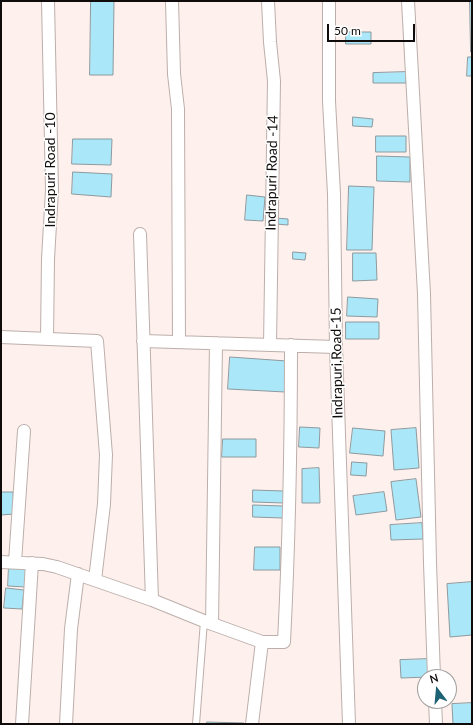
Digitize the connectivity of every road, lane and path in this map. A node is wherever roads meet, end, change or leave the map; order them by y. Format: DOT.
graph roads {
  1 [pos="48,1"];
  2 [pos="172,1"];
  3 [pos="268,1"];
  4 [pos="329,1"];
  5 [pos="408,1"];
  6 [pos="140,234"];
  7 [pos="1,337"];
  8 [pos="47,339"];
  9 [pos="143,341"];
  10 [pos="179,342"];
  11 [pos="216,343"];
  12 [pos="270,345"];
  13 [pos="291,346"];
  14 [pos="336,347"];
  15 [pos="24,431"];
  16 [pos="1,562"];
  17 [pos="15,562"];
  18 [pos="32,563"];
  19 [pos="78,574"];
  20 [pos="95,580"];
  21 [pos="152,600"];
  22 [pos="208,623"];
  23 [pos="262,642"];
  24 [pos="434,669"];
  25 [pos="435,709"];
  26 [pos="22,724"];
  27 [pos="66,724"];
  28 [pos="196,724"];
  29 [pos="252,724"];
  30 [pos="349,724"];
  31 [pos="436,724"];
  1 -- 8 [label="street, Indrapuri Road -10"];
  2 -- 10 [label="street"];
  3 -- 12 [label="street, Indrapuri Road -14"];
  4 -- 14 [label="street, Indrapuri,Road-15"];
  5 -- 24 [label="street"];
  6 -- 9 [label="street"];
  7 -- 8 [label="street"];
  8 -- 20 [label="street"];
  9 -- 10 [label="street"];
  9 -- 21 [label="street"];
  10 -- 11 [label="street"];
  11 -- 12 [label="street"];
  11 -- 22 [label="street"];
  12 -- 13 [label="street"];
  13 -- 14 [label="street"];
  13 -- 23 [label="street"];
  14 -- 30 [label="street, Indrapuri,Road-15"];
  15 -- 17 [label="street"];
  16 -- 17 [label="street"];
  17 -- 18 [label="street"];
  18 -- 19 [label="street"];
  18 -- 26 [label="street"];
  19 -- 20 [label="street"];
  19 -- 27 [label="street"];
  20 -- 21 [label="street"];
  21 -- 22 [label="street"];
  22 -- 23 [label="street"];
  22 -- 28 [label="lane"];
  23 -- 29 [label="street"];
  25 -- 31 [label="street"];
}
